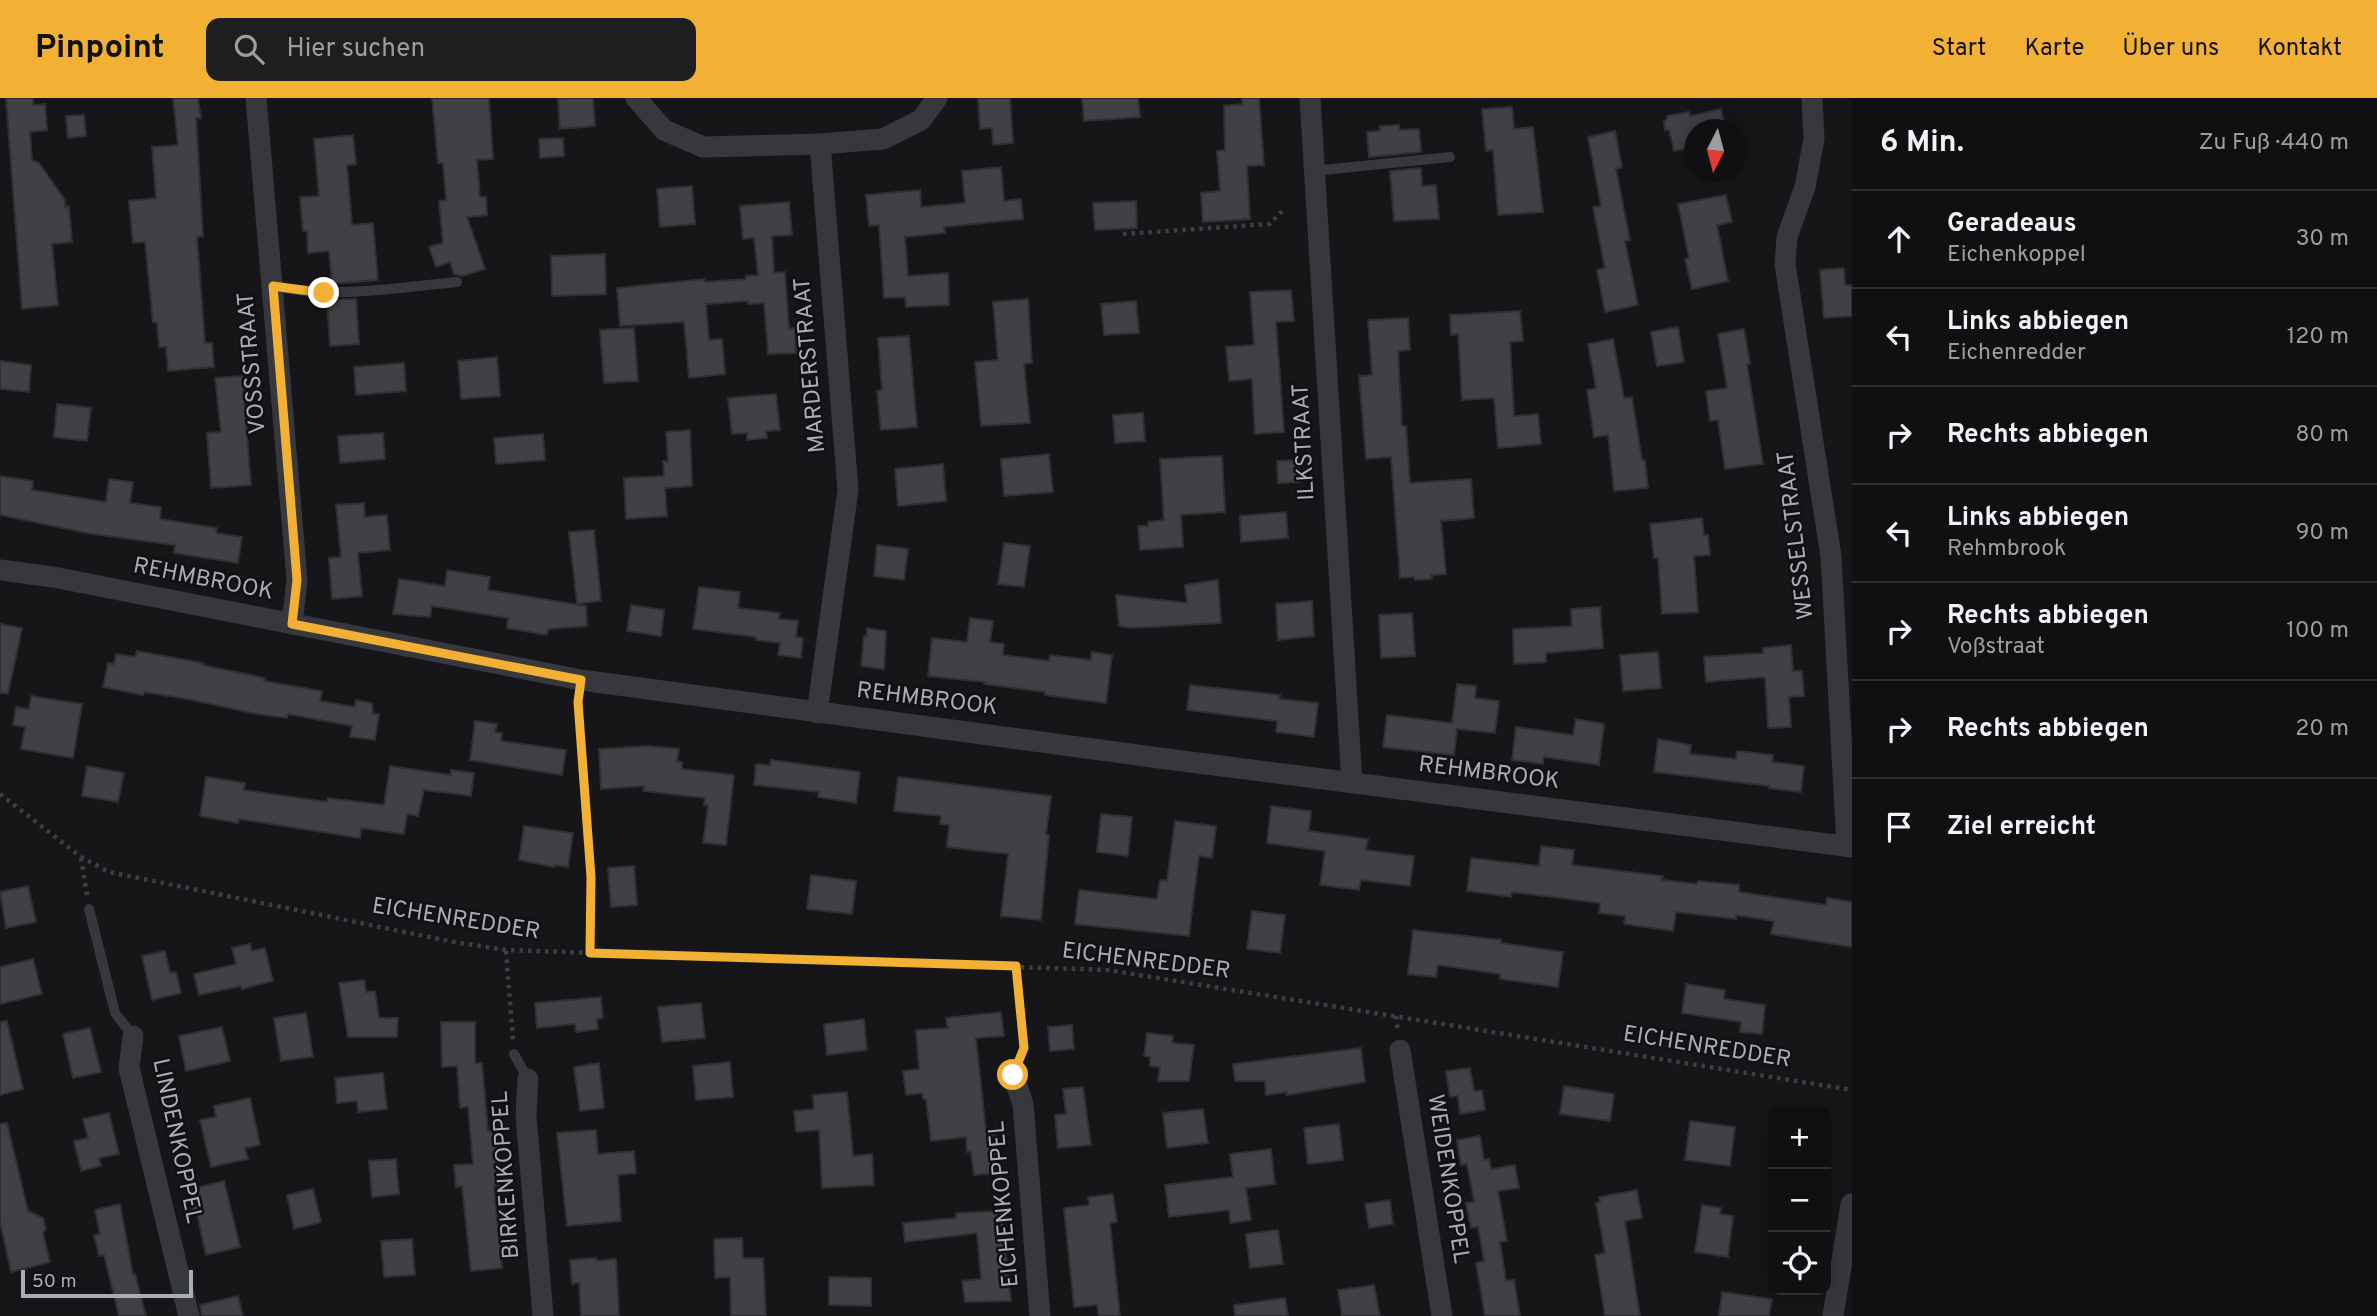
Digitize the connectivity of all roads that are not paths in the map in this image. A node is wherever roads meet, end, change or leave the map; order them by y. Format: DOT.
graph roads {
  1 [pos="257,98"];
  2 [pos="636,98"];
  3 [pos="937,98"];
  4 [pos="1310,98"];
  5 [pos="1812,98"];
  6 [pos="820,144"];
  7 [pos="1450,157"];
  8 [pos="1313,171"];
  9 [pos="457,282"];
  10 [pos="273,286"];
  11 [pos="0,570"];
  12 [pos="292,624"];
  13 [pos="817,713"];
  14 [pos="1352,783"];
  15 [pos="1849,846"];
  16 [pos="89,909"];
  17 [pos="132,1036"];
  18 [pos="1400,1050"];
  19 [pos="514,1054"];
  20 [pos="1013,1075"];
  21 [pos="528,1079"];
  22 [pos="1851,1204"];
  23 [pos="189,1316"];
  24 [pos="543,1316"];
  25 [pos="1041,1316"];
  26 [pos="1442,1316"];
  27 [pos="1833,1316"];
  1 -- 10 [label="street, VOSSSTRAAT"];
  2 -- 6 [label="street"];
  3 -- 6 [label="street"];
  4 -- 8 [label="street, ILKSTRAAT"];
  5 -- 15 [label="street, WESSELSTRAAT"];
  6 -- 13 [label="street, MARDERSTRAAT"];
  7 -- 8 [label="lane"];
  8 -- 14 [label="street, ILKSTRAAT"];
  9 -- 10 [label="lane"];
  10 -- 12 [label="street, VOSSSTRAAT"];
  11 -- 12 [label="street, REHMBROOK"];
  12 -- 13 [label="street, REHMBROOK"];
  13 -- 14 [label="street, REHMBROOK"];
  14 -- 15 [label="street, REHMBROOK"];
  16 -- 17 [label="lane, LINDENKOPPEL"];
  17 -- 23 [label="street, LINDENKOPPEL"];
  18 -- 26 [label="street, WEIDENKOPPEL"];
  19 -- 21 [label="lane, BIRKENKOPPEL"];
  20 -- 25 [label="street, EICHENKOPPEL"];
  21 -- 24 [label="street, BIRKENKOPPEL"];
  22 -- 27 [label="street"];
}
